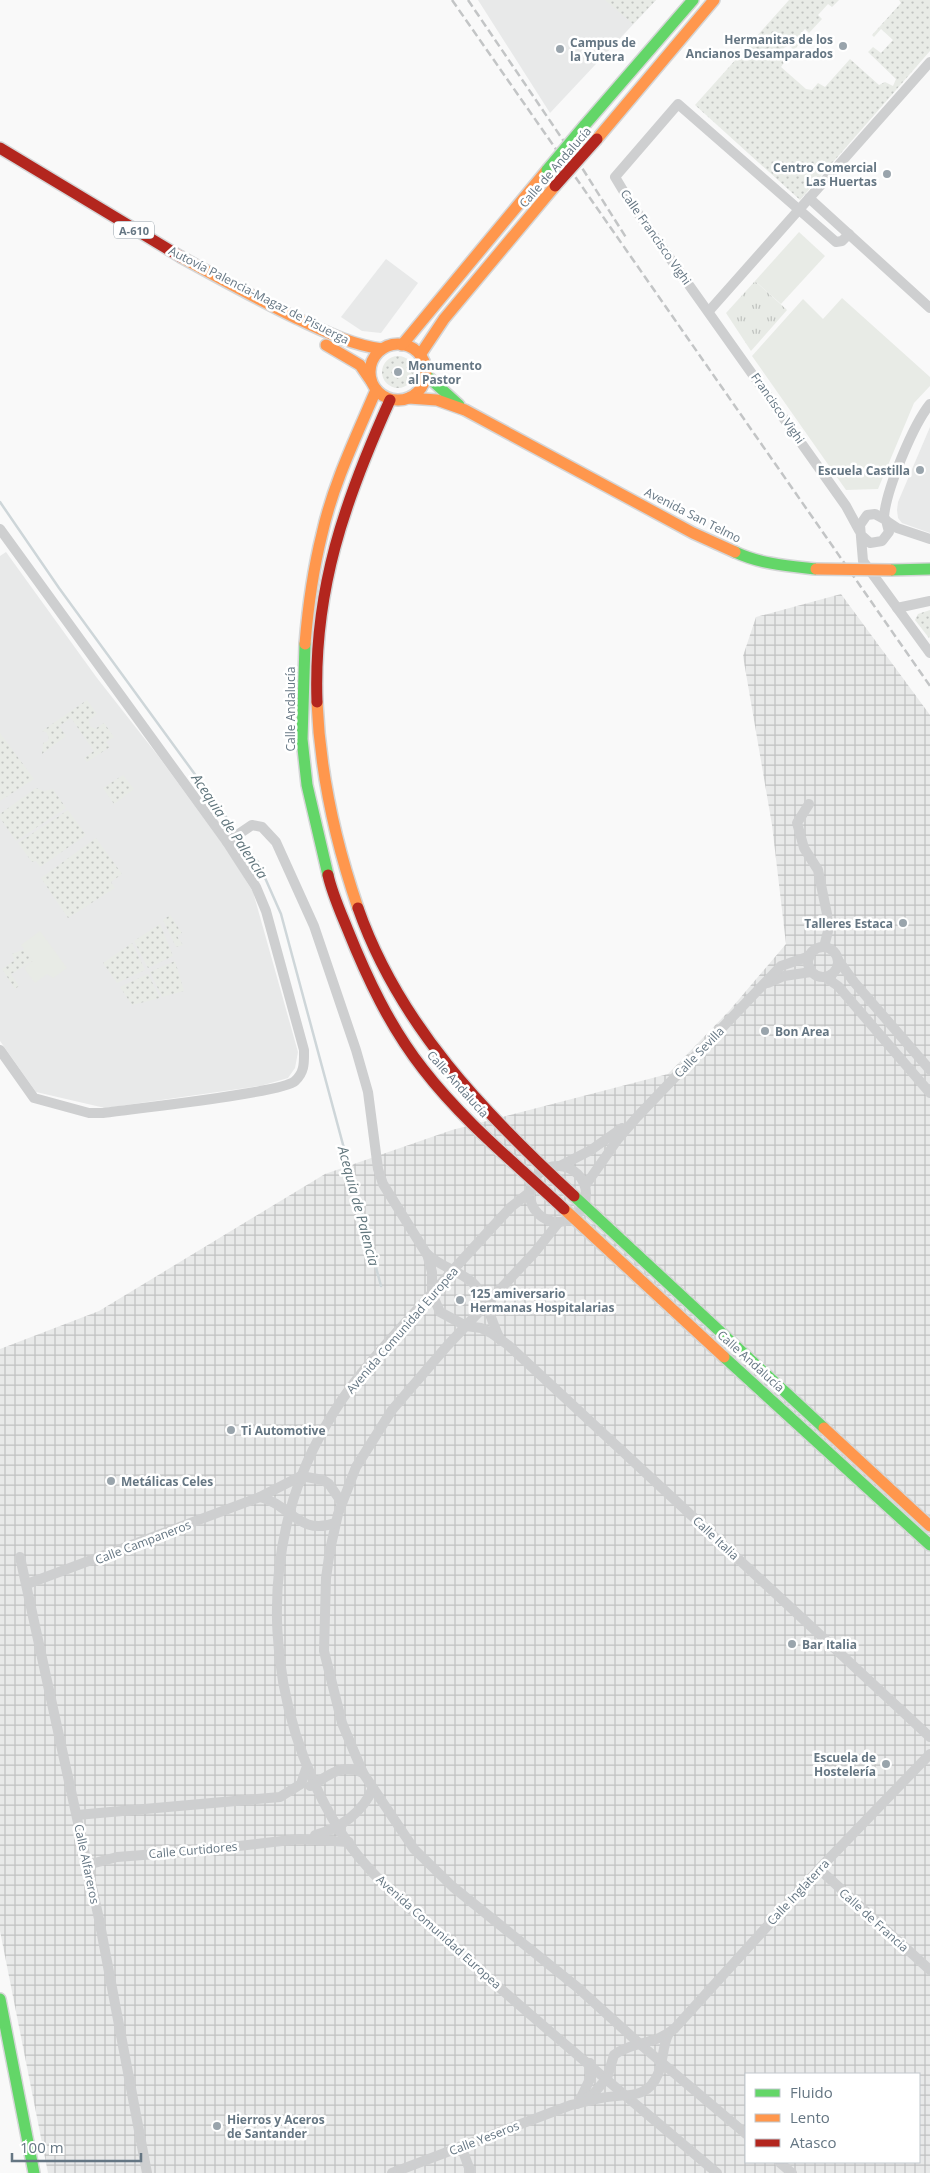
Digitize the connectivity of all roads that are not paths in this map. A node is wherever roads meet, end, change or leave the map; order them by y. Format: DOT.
graph roads {
  1 [pos="693,0"];
  2 [pos="714,0"];
  3 [pos="930,62"];
  4 [pos="0,148"];
  5 [pos="809,198"];
  6 [pos="799,211"];
  7 [pos="849,234"];
  8 [pos="170,264"];
  9 [pos="930,308"];
  10 [pos="709,311"];
  11 [pos="309,313"];
  12 [pos="332,335"];
  13 [pos="402,345"];
  14 [pos="382,349"];
  15 [pos="420,355"];
  16 [pos="426,375"];
  17 [pos="373,385"];
  18 [pos="409,398"];
  19 [pos="390,400"];
  20 [pos="930,404"];
  21 [pos="464,410"];
  22 [pos="887,496"];
  23 [pos="846,506"];
  24 [pos="869,515"];
  25 [pos="886,520"];
  26 [pos="0,529"];
  27 [pos="860,532"];
  28 [pos="930,539"];
  29 [pos="876,543"];
  30 [pos="864,561"];
  31 [pos="930,569"];
  32 [pos="930,601"];
  33 [pos="897,608"];
  34 [pos="930,653"];
  35 [pos="809,804"];
  36 [pos="230,840"];
  37 [pos="824,947"];
  38 [pos="810,956"];
  39 [pos="838,960"];
  40 [pos="812,972"];
  41 [pos="825,977"];
  42 [pos="761,987"];
  43 [pos="0,1050"];
  44 [pos="930,1070"];
  45 [pos="930,1093"];
  46 [pos="637,1117"];
  47 [pos="560,1166"];
  48 [pos="545,1169"];
  49 [pos="533,1180"];
  50 [pos="585,1186"];
  51 [pos="530,1192"];
  52 [pos="584,1205"];
  53 [pos="573,1218"];
  54 [pos="559,1222"];
  55 [pos="426,1253"];
  56 [pos="452,1272"];
  57 [pos="432,1294"];
  58 [pos="486,1306"];
  59 [pos="466,1326"];
  60 [pos="501,1341"];
  61 [pos="301,1476"];
  62 [pos="260,1497"];
  63 [pos="342,1503"];
  64 [pos="288,1513"];
  65 [pos="335,1523"];
  66 [pos="930,1526"];
  67 [pos="930,1545"];
  68 [pos="20,1557"];
  69 [pos="27,1584"];
  70 [pos="930,1737"];
  71 [pos="930,1754"];
  72 [pos="307,1766"];
  73 [pos="363,1773"];
  74 [pos="315,1784"];
  75 [pos="373,1788"];
  76 [pos="280,1796"];
  77 [pos="77,1815"];
  78 [pos="337,1826"];
  79 [pos="299,1839"];
  80 [pos="349,1842"];
  81 [pos="88,1865"];
  82 [pos="819,1869"];
  83 [pos="930,1970"];
  84 [pos="0,1999"];
  85 [pos="0,2024"];
  86 [pos="670,2033"];
  87 [pos="641,2045"];
  88 [pos="661,2062"];
  89 [pos="590,2063"];
  90 [pos="607,2078"];
  91 [pos="628,2097"];
  92 [pos="577,2104"];
  93 [pos="745,2133"];
  94 [pos="461,2146"];
  95 [pos="780,2163"];
  96 [pos="24,2173"];
  97 [pos="34,2173"];
  98 [pos="147,2173"];
  99 [pos="392,2173"];
  100 [pos="471,2173"];
  101 [pos="717,2173"];
  102 [pos="792,2173"];
  1 -- 13 [label="main road, Calle de Andalucía, bridge"];
  2 -- 15 [label="main road, Calle de Andalucía, bridge"];
  3 -- 5 [label="street"];
  4 -- 12 [label="main road, Autovía Palencia-Magaz de Pisuerga / A-610"];
  5 -- 6 [label="street"];
  5 -- 7 [label="street"];
  6 -- 7 [label="street, Calle Francisco Vighi"];
  6 -- 10 [label="street"];
  6 -- 10 [label="street, Calle Francisco Vighi"];
  7 -- 9 [label="street"];
  8 -- 17 [label="main road, Autovía Palencia-Magaz de Pisuerga"];
  10 -- 23 [label="street, Francisco Vighi"];
  11 -- 12 [label="main road"];
  12 -- 14 [label="main road, Autovía Palencia-Magaz de Pisuerga / A-610"];
  13 -- 14 [label="main road"];
  13 -- 15 [label="main road"];
  14 -- 17 [label="main road"];
  15 -- 16 [label="main road"];
  16 -- 18 [label="main road"];
  16 -- 21 [label="main road, Avenida San Telmo"];
  17 -- 19 [label="main road"];
  17 -- 49 [label="main road, Calle Andalucía"];
  18 -- 19 [label="main road"];
  18 -- 21 [label="main road, Avenida San Telmo"];
  19 -- 48 [label="main road, Calle Andalucía"];
  20 -- 22 [label="street"];
  21 -- 31 [label="main road, Avenida San Telmo, bridge"];
  22 -- 24 [label="street"];
  22 -- 25 [label="street"];
  23 -- 24 [label="street"];
  23 -- 27 [label="street, Francisco Vighi"];
  24 -- 25 [label="street"];
  24 -- 27 [label="street"];
  25 -- 28 [label="street"];
  25 -- 29 [label="street"];
  26 -- 36 [label="street"];
  27 -- 29 [label="street"];
  27 -- 30 [label="street"];
  29 -- 30 [label="street"];
  30 -- 33 [label="street"];
  32 -- 33 [label="street"];
  33 -- 34 [label="street"];
  35 -- 37 [label="street"];
  36 -- 43 [label="street"];
  36 -- 55 [label="street"];
  37 -- 38 [label="street"];
  37 -- 39 [label="street"];
  38 -- 40 [label="street"];
  38 -- 42 [label="street, Calle Sevilla"];
  39 -- 41 [label="street"];
  39 -- 44 [label="street"];
  40 -- 41 [label="street"];
  40 -- 42 [label="street, Calle Sevilla"];
  41 -- 45 [label="street"];
  42 -- 46 [label="street, Calle Sevilla"];
  46 -- 47 [label="street, Calle Sevilla"];
  46 -- 50 [label="street, Calle Sevilla"];
  47 -- 48 [label="street"];
  47 -- 50 [label="street"];
  48 -- 49 [label="street"];
  48 -- 52 [label="main road, Calle Andalucía"];
  49 -- 51 [label="street"];
  49 -- 53 [label="main road, Calle Andalucía"];
  50 -- 52 [label="street"];
  51 -- 54 [label="street"];
  51 -- 56 [label="street, Avenida Comunidad Europea"];
  52 -- 53 [label="street"];
  52 -- 66 [label="main road, Calle Andalucía"];
  53 -- 54 [label="street"];
  53 -- 67 [label="main road, Calle Andalucía"];
  54 -- 58 [label="street"];
  55 -- 56 [label="street"];
  55 -- 57 [label="street"];
  56 -- 57 [label="street, Avenida Comunidad Europea"];
  56 -- 58 [label="street"];
  57 -- 59 [label="street"];
  57 -- 61 [label="street, Avenida Comunidad Europea"];
  58 -- 59 [label="street"];
  58 -- 60 [label="street, Calle Italia"];
  59 -- 60 [label="street, Calle Italia"];
  59 -- 63 [label="street"];
  60 -- 70 [label="street, Calle Italia"];
  61 -- 62 [label="street, Calle Campaneros"];
  61 -- 63 [label="street"];
  61 -- 64 [label="street, Avenida Comunidad Europea"];
  62 -- 64 [label="street"];
  62 -- 69 [label="street, Calle Campaneros"];
  63 -- 65 [label="street"];
  64 -- 65 [label="street"];
  64 -- 72 [label="street, Avenida Comunidad Europea"];
  65 -- 73 [label="street"];
  68 -- 69 [label="street, Calle Alfareros"];
  69 -- 77 [label="street, Calle Alfareros"];
  71 -- 82 [label="street, Calle Inglaterra"];
  72 -- 74 [label="street, Avenida Comunidad Europea"];
  72 -- 76 [label="street"];
  73 -- 74 [label="street"];
  73 -- 75 [label="street"];
  74 -- 76 [label="street"];
  74 -- 78 [label="street, Avenida Comunidad Europea"];
  75 -- 78 [label="street, Calle Curtidores"];
  75 -- 87 [label="street"];
  76 -- 77 [label="street"];
  77 -- 81 [label="street, Calle Alfareros"];
  78 -- 79 [label="street, Calle Curtidores"];
  78 -- 80 [label="street, Avenida Comunidad Europea"];
  79 -- 80 [label="street, Calle Curtidores"];
  79 -- 81 [label="street, Calle Curtidores"];
  80 -- 89 [label="street, Avenida Comunidad Europea"];
  81 -- 98 [label="street, Calle Alfareros"];
  82 -- 83 [label="street, Calle de Francia"];
  82 -- 86 [label="street, Calle Inglaterra"];
  84 -- 97 [label="main road"];
  85 -- 96 [label="main road"];
  86 -- 87 [label="street"];
  86 -- 88 [label="street"];
  87 -- 88 [label="street"];
  87 -- 90 [label="street"];
  88 -- 91 [label="street"];
  88 -- 93 [label="street"];
  89 -- 90 [label="street, Avenida Comunidad Europea"];
  89 -- 92 [label="street"];
  90 -- 91 [label="street, Avenida Comunidad Europea"];
  90 -- 92 [label="street"];
  91 -- 92 [label="street, Calle Yeseros"];
  91 -- 101 [label="street, Avenida Comunidad Europea"];
  92 -- 94 [label="street, Calle Yeseros"];
  94 -- 99 [label="street, Calle Yeseros"];
  94 -- 100 [label="street"];
  95 -- 102 [label="street"];
}
